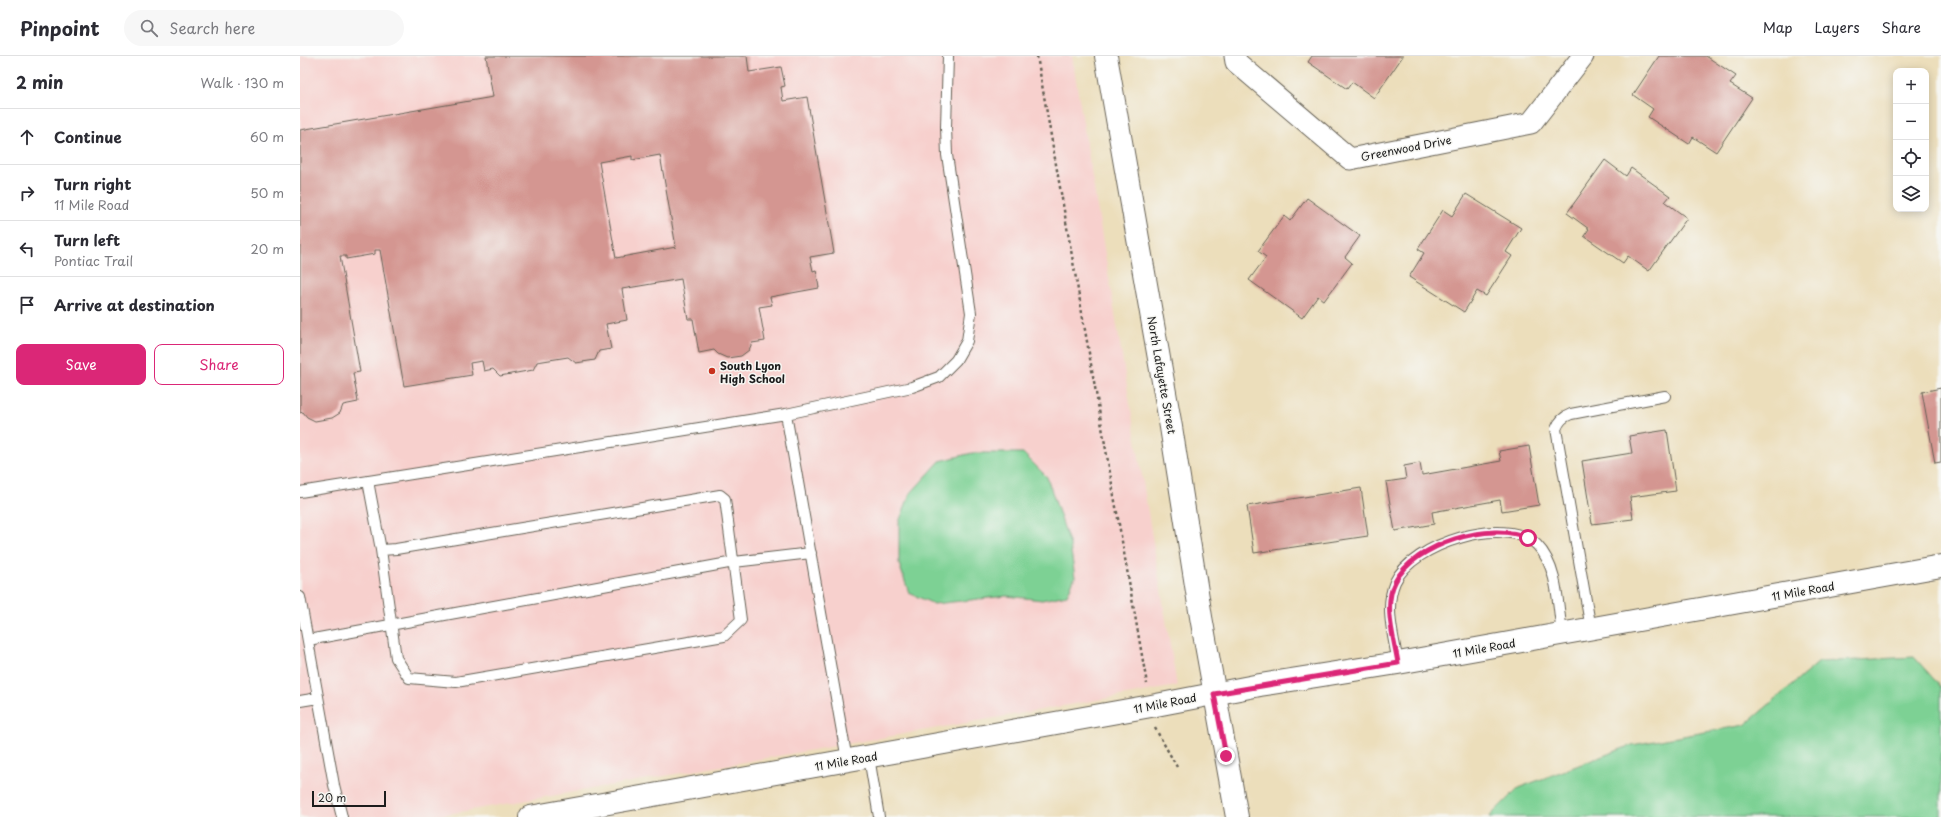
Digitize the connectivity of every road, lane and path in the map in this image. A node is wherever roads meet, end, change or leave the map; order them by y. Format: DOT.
graph roads {
  1 [pos="948,56"];
  2 [pos="1037,56"];
  3 [pos="1106,56"];
  4 [pos="1235,56"];
  5 [pos="1583,56"];
  6 [pos="1665,396"];
  7 [pos="786,414"];
  8 [pos="368,481"];
  9 [pos="300,492"];
  10 [pos="381,550"];
  11 [pos="811,553"];
  12 [pos="734,562"];
  13 [pos="1941,566"];
  14 [pos="300,597"];
  15 [pos="391,624"];
  16 [pos="1591,629"];
  17 [pos="1562,634"];
  18 [pos="308,640"];
  19 [pos="1398,663"];
  20 [pos="1145,671"];
  21 [pos="1214,694"];
  22 [pos="318,698"];
  23 [pos="300,701"];
  24 [pos="1154,727"];
  25 [pos="869,757"];
  26 [pos="847,760"];
  27 [pos="1177,767"];
  28 [pos="342,817"];
  29 [pos="530,817"];
  30 [pos="879,817"];
  31 [pos="1237,817"];
  1 -- 7 [label="lane"];
  2 -- 20 [label="path"];
  3 -- 21 [label="street, North Lafayette Street"];
  4 -- 5 [label="street, Greenwood Drive"];
  6 -- 16 [label="lane"];
  7 -- 8 [label="lane"];
  7 -- 11 [label="lane"];
  8 -- 9 [label="lane"];
  8 -- 10 [label="lane"];
  10 -- 12 [label="lane"];
  10 -- 15 [label="lane"];
  11 -- 12 [label="lane"];
  11 -- 26 [label="lane"];
  12 -- 15 [label="lane"];
  12 -- 15 [label="lane"];
  13 -- 16 [label="street, 11 Mile Road"];
  14 -- 18 [label="lane"];
  15 -- 18 [label="lane"];
  16 -- 17 [label="street, 11 Mile Road"];
  17 -- 19 [label="street, 11 Mile Road"];
  17 -- 19 [label="lane"];
  18 -- 22 [label="lane"];
  19 -- 21 [label="street, 11 Mile Road"];
  21 -- 25 [label="street, 11 Mile Road"];
  21 -- 31 [label="street, North Lafayette Street"];
  22 -- 23 [label="lane"];
  22 -- 28 [label="lane"];
  24 -- 27 [label="path"];
  25 -- 26 [label="street, 11 Mile Road"];
  25 -- 30 [label="lane"];
  26 -- 29 [label="street, 11 Mile Road"];
}
